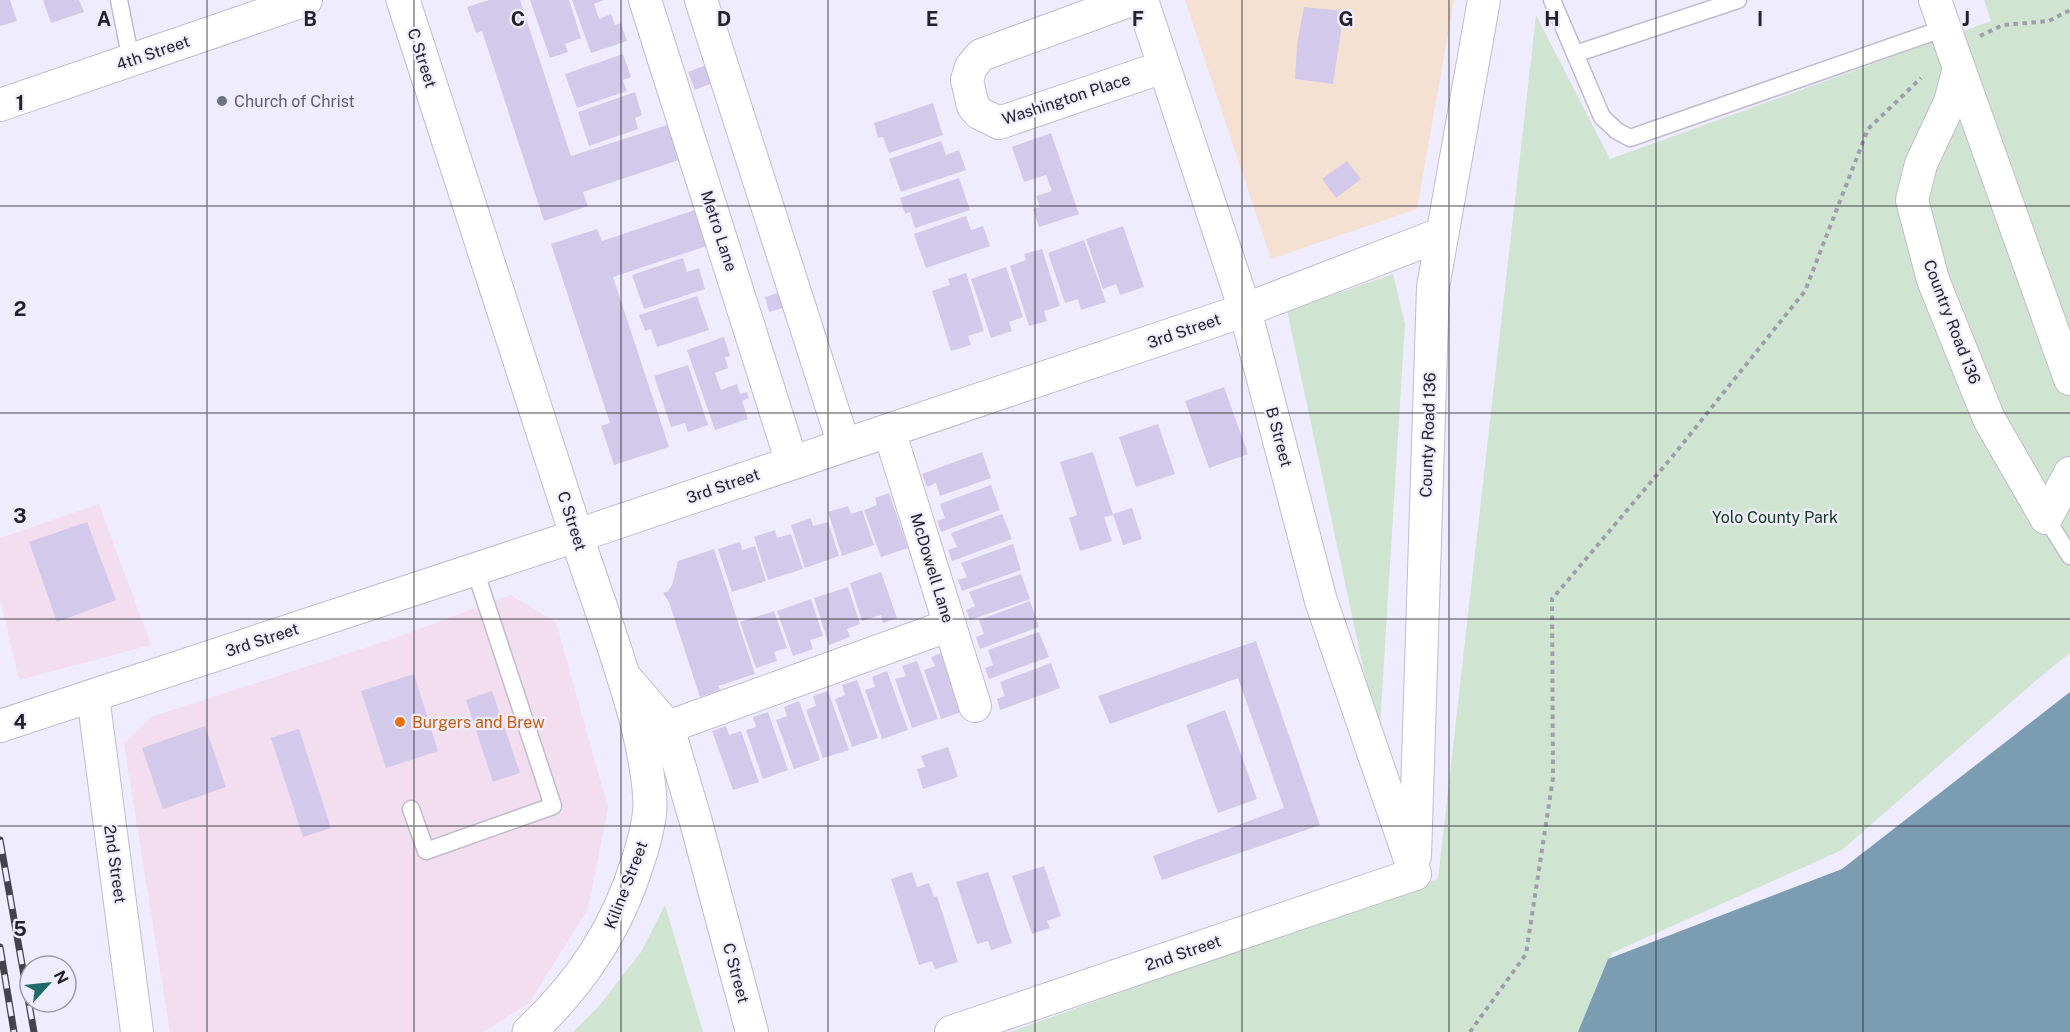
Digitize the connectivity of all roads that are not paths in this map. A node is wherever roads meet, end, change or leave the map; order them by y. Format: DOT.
graph roads {
  1 [pos="119,0"];
  2 [pos="306,0"];
  3 [pos="403,0"];
  4 [pos="645,0"];
  5 [pos="701,0"];
  6 [pos="1131,0"];
  7 [pos="1142,0"];
  8 [pos="1484,0"];
  9 [pos="1552,0"];
  10 [pos="1738,0"];
  11 [pos="1948,36"];
  12 [pos="1575,54"];
  13 [pos="130,61"];
  14 [pos="1163,67"];
  15 [pos="0,105"];
  16 [pos="1442,234"];
  17 [pos="1245,310"];
  18 [pos="2070,379"];
  19 [pos="889,430"];
  20 [pos="844,445"];
  21 [pos="792,463"];
  22 [pos="2070,473"];
  23 [pos="2046,518"];
  24 [pos="576,536"];
  25 [pos="2070,556"];
  26 [pos="475,570"];
  27 [pos="950,625"];
  28 [pos="625,677"];
  29 [pos="93,696"];
  30 [pos="975,706"];
  31 [pos="0,726"];
  32 [pos="668,727"];
  33 [pos="411,808"];
  34 [pos="1414,874"];
  35 [pos="137,1032"];
  36 [pos="529,1032"];
  37 [pos="752,1032"];
  38 [pos="951,1032"];
  1 -- 13 [label="lane"];
  2 -- 13 [label="street, 4th Street"];
  3 -- 24 [label="main road, C Street"];
  4 -- 21 [label="street, Metro Lane"];
  5 -- 20 [label="street"];
  6 -- 14 [label="street, Washington Place"];
  7 -- 14 [label="street, B Street"];
  8 -- 16 [label="street, County Road 136"];
  9 -- 12 [label="lane"];
  10 -- 12 [label="lane"];
  11 -- 12 [label="lane"];
  11 -- 18 [label="street"];
  11 -- 23 [label="street, Country Road 136"];
  13 -- 15 [label="street, 4th Street"];
  14 -- 17 [label="street, B Street"];
  16 -- 17 [label="main road, 3rd Street"];
  16 -- 34 [label="street, County Road 136"];
  17 -- 19 [label="main road, 3rd Street"];
  17 -- 34 [label="street, B Street"];
  19 -- 20 [label="main road, 3rd Street"];
  19 -- 27 [label="street, McDowell Lane"];
  20 -- 21 [label="main road, 3rd Street"];
  21 -- 24 [label="main road, 3rd Street"];
  22 -- 23 [label="street"];
  23 -- 25 [label="lane"];
  24 -- 26 [label="street, 3rd Street"];
  24 -- 28 [label="main road, C Street"];
  26 -- 29 [label="street, 3rd Street"];
  26 -- 33 [label="lane"];
  27 -- 30 [label="street, McDowell Lane"];
  27 -- 32 [label="street"];
  28 -- 32 [label="street, C Street"];
  28 -- 36 [label="main road, Kiline Street"];
  29 -- 31 [label="street, 3rd Street"];
  29 -- 35 [label="street, 2nd Street"];
  32 -- 37 [label="street, C Street"];
  34 -- 38 [label="street, 2nd Street"];
}
